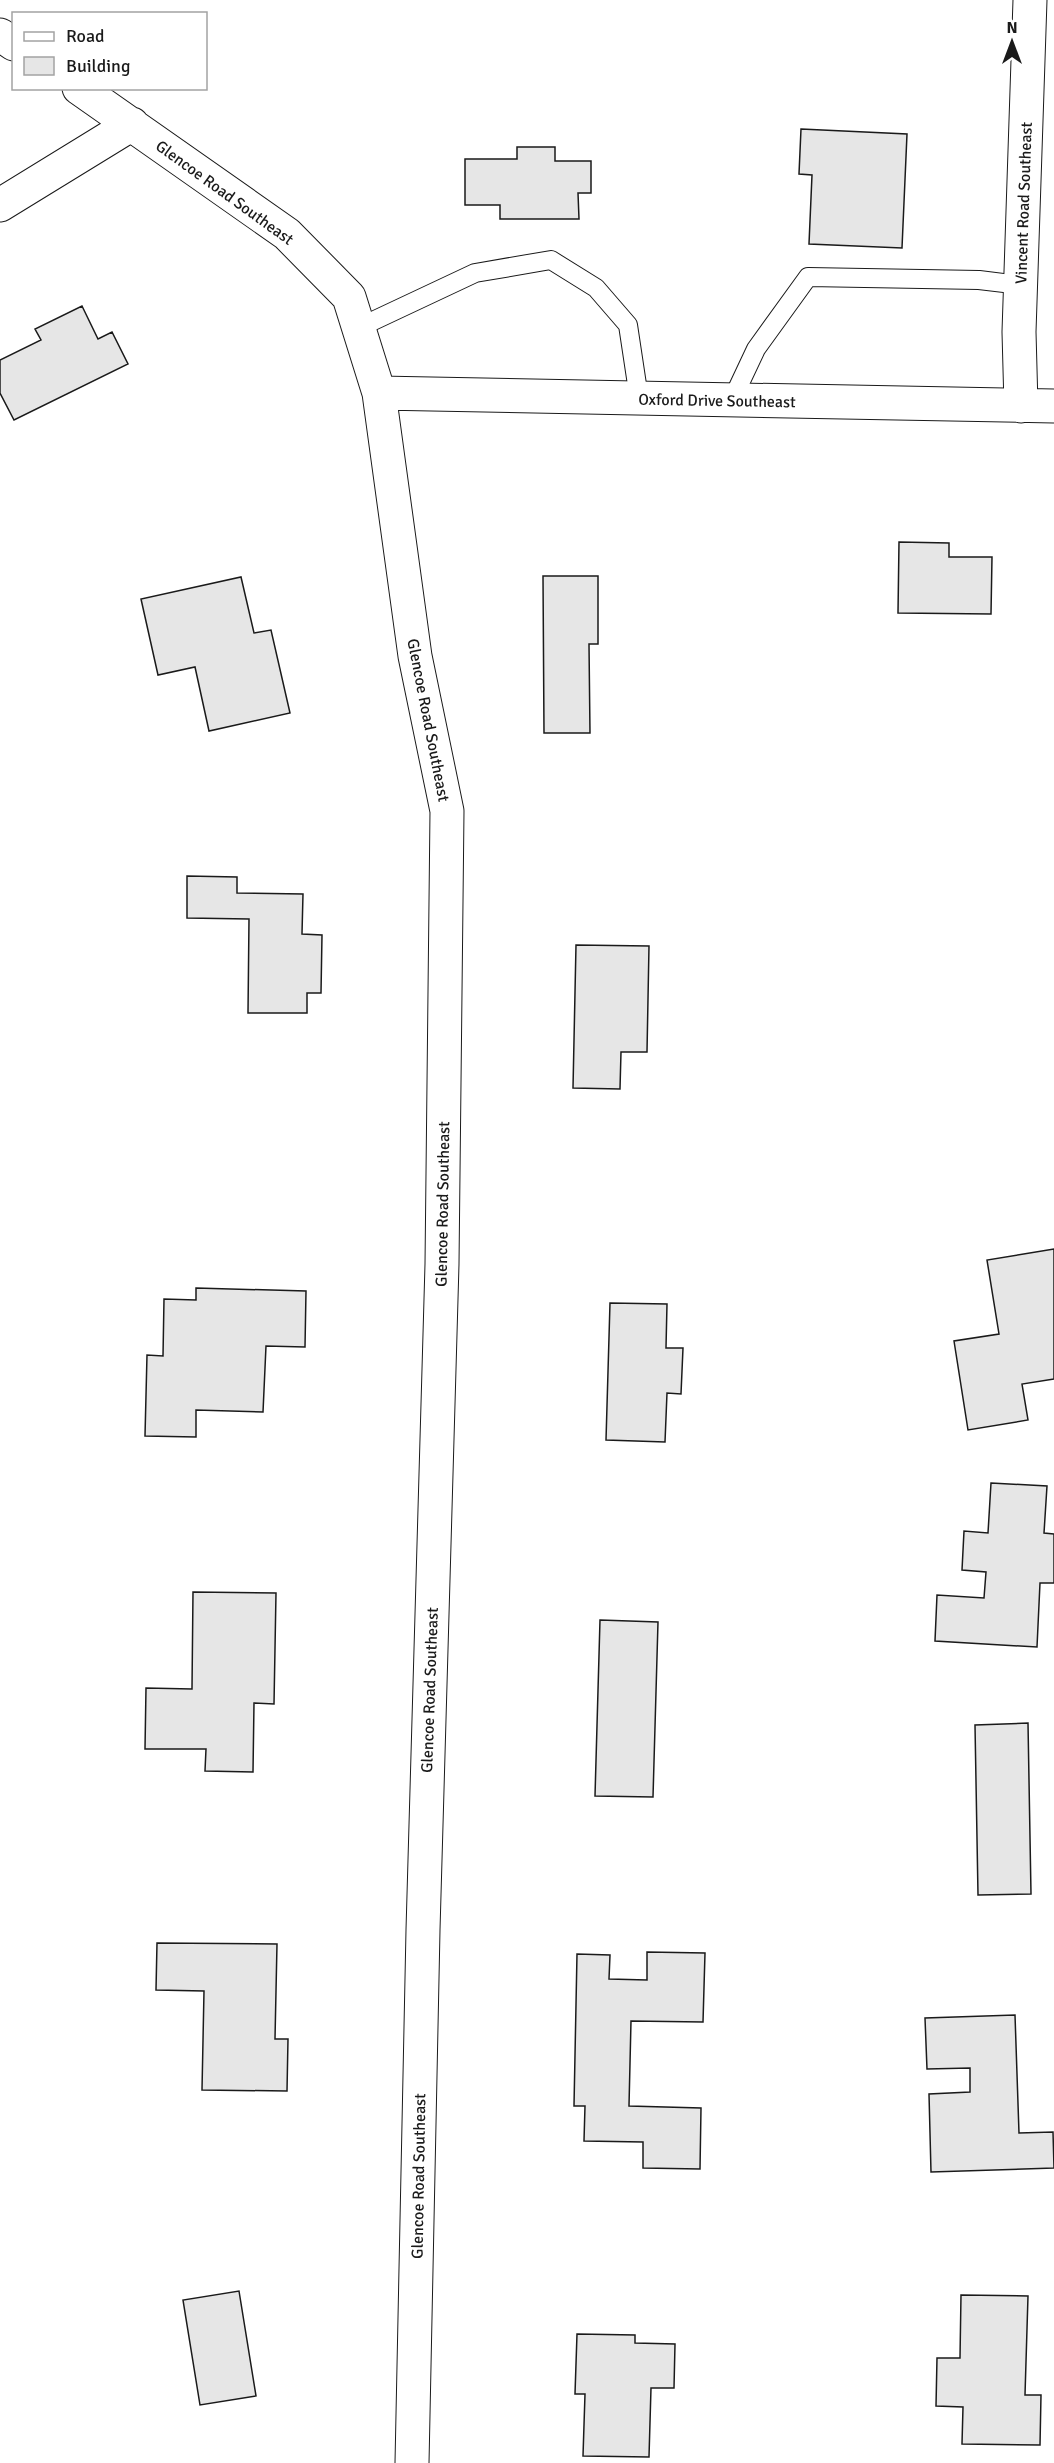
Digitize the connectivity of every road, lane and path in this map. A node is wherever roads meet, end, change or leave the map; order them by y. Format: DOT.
graph roads {
  1 [pos="1030,0"];
  2 [pos="82,90"];
  3 [pos="132,124"];
  4 [pos="0,205"];
  5 [pos="1020,285"];
  6 [pos="358,328"];
  7 [pos="379,393"];
  8 [pos="639,398"];
  9 [pos="732,400"];
  10 [pos="1021,406"];
  11 [pos="1054,406"];
  12 [pos="412,2463"];
  1 -- 5 [label="street, Vincent Road Southeast"];
  2 -- 3 [label="street, Glencoe Road Southeast"];
  3 -- 4 [label="street"];
  3 -- 6 [label="street, Glencoe Road Southeast"];
  5 -- 9 [label="lane"];
  5 -- 10 [label="street, Vincent Road Southeast"];
  6 -- 7 [label="street, Glencoe Road Southeast"];
  6 -- 8 [label="lane"];
  7 -- 8 [label="street, Oxford Drive Southeast"];
  7 -- 12 [label="street, Glencoe Road Southeast"];
  8 -- 9 [label="street, Oxford Drive Southeast"];
  9 -- 10 [label="street, Oxford Drive Southeast"];
  10 -- 11 [label="street, Oxford Drive Southeast"];
}
